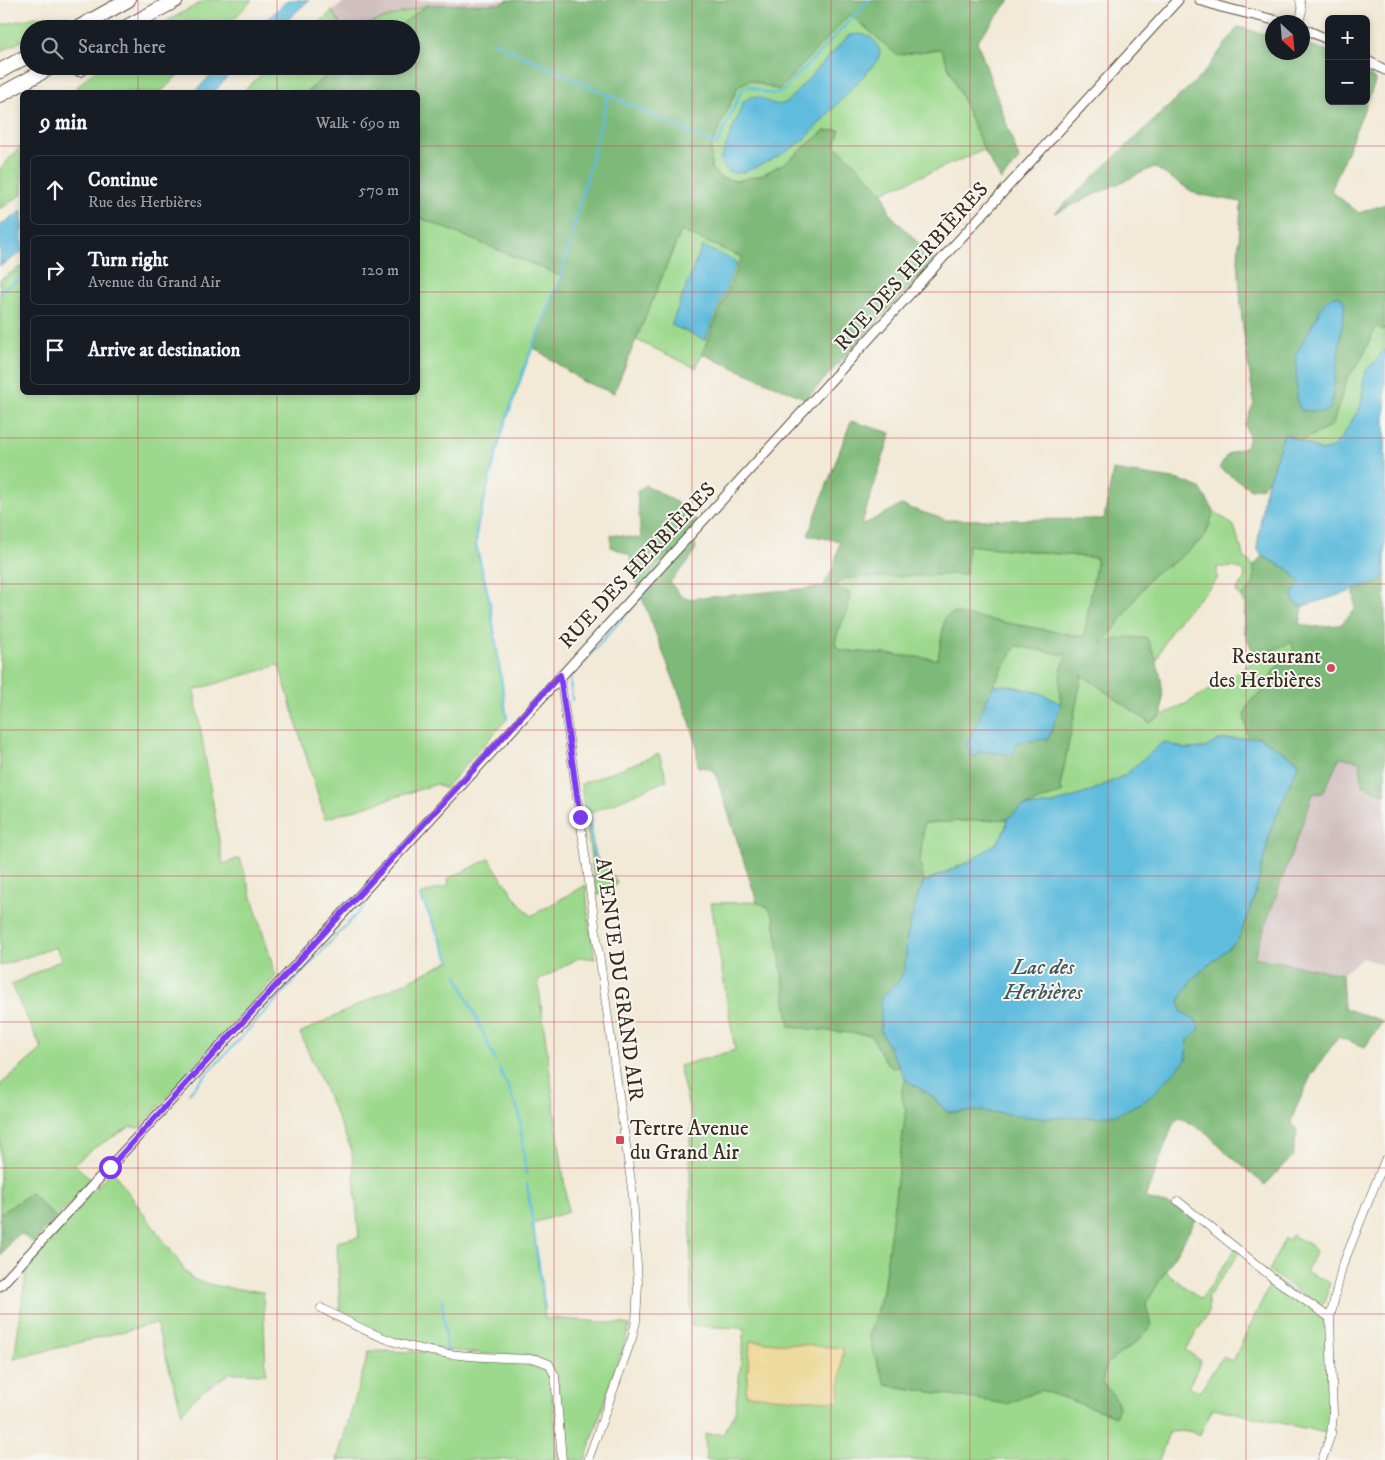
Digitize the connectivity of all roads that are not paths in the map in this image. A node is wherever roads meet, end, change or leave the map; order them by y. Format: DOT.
graph roads {
  1 [pos="128,0"];
  2 [pos="176,0"];
  3 [pos="1178,0"];
  4 [pos="1200,0"];
  5 [pos="1300,0"];
  6 [pos="1301,15"];
  7 [pos="146,16"];
  8 [pos="1265,18"];
  9 [pos="92,20"];
  10 [pos="139,20"];
  11 [pos="141,20"];
  12 [pos="1310,32"];
  13 [pos="1325,38"];
  14 [pos="20,60"];
  15 [pos="1370,62"];
  16 [pos="1385,70"];
  17 [pos="0,71"];
  18 [pos="37,75"];
  19 [pos="0,95"];
  20 [pos="560,675"];
  21 [pos="1385,1160"];
  22 [pos="1178,1202"];
  23 [pos="0,1286"];
  24 [pos="321,1308"];
  25 [pos="1330,1318"];
  26 [pos="562,1460"];
  27 [pos="588,1460"];
  28 [pos="1322,1460"];
  1 -- 9 [label="highway"];
  2 -- 7 [label="highway"];
  3 -- 20 [label="street, RUE DES HERBIÈRES"];
  4 -- 8 [label="street"];
  5 -- 6 [label="street"];
  7 -- 10 [label="highway"];
  7 -- 11 [label="highway"];
  12 -- 13 [label="street"];
  14 -- 17 [label="highway"];
  15 -- 16 [label="street"];
  18 -- 19 [label="highway"];
  20 -- 23 [label="street, RUE DES HERBIÈRES"];
  20 -- 27 [label="street, AVENUE DU GRAND AIR"];
  21 -- 25 [label="street"];
  22 -- 25 [label="street"];
  24 -- 26 [label="street"];
  25 -- 28 [label="street"];
}
